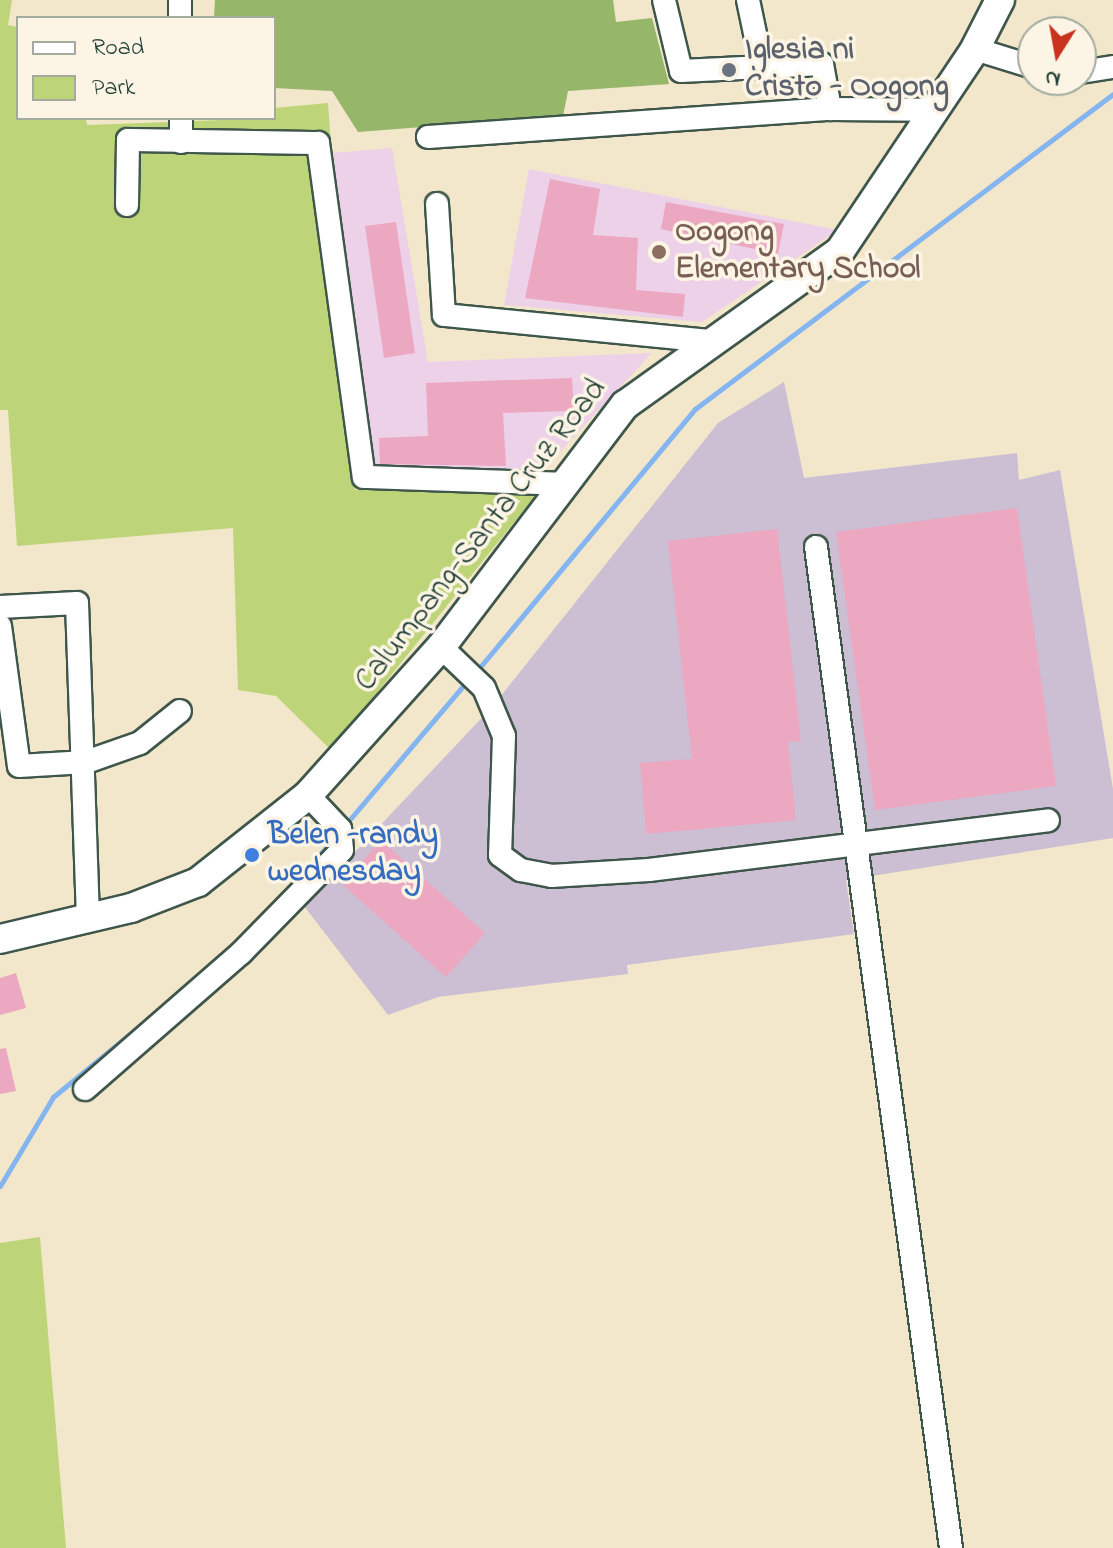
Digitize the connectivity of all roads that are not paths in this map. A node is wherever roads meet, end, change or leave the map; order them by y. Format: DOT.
graph roads {
  1 [pos="664,0"];
  2 [pos="748,0"];
  3 [pos="1000,0"];
  4 [pos="975,49"];
  5 [pos="1017,62"];
  6 [pos="762,67"];
  7 [pos="830,109"];
  8 [pos="936,110"];
  9 [pos="181,120"];
  10 [pos="428,137"];
  11 [pos="181,142"];
  12 [pos="437,204"];
  13 [pos="127,205"];
  14 [pos="709,341"];
  15 [pos="564,484"];
  16 [pos="816,547"];
  17 [pos="0,607"];
  18 [pos="0,626"];
  19 [pos="441,647"];
  20 [pos="180,711"];
  21 [pos="86,762"];
  22 [pos="308,795"];
  23 [pos="1048,820"];
  24 [pos="855,844"];
  25 [pos="88,920"];
  26 [pos="0,930"];
  27 [pos="0,939"];
  28 [pos="85,1089"];
  29 [pos="951,1548"];
  1 -- 6 [label="street"];
  2 -- 6 [label="street"];
  3 -- 4 [label="main road, Calumpang-Santa Cruz Road"];
  4 -- 5 [label="street"];
  4 -- 8 [label="main road, Calumpang-Santa Cruz Road"];
  6 -- 7 [label="street"];
  7 -- 8 [label="street"];
  7 -- 10 [label="street"];
  8 -- 14 [label="main road, Calumpang-Santa Cruz Road"];
  9 -- 11 [label="street"];
  11 -- 13 [label="street"];
  11 -- 15 [label="street"];
  12 -- 14 [label="street"];
  14 -- 15 [label="main road, Calumpang-Santa Cruz Road"];
  15 -- 19 [label="main road, Calumpang-Santa Cruz Road"];
  16 -- 24 [label="street"];
  17 -- 21 [label="street"];
  18 -- 21 [label="street"];
  19 -- 22 [label="main road, Calumpang-Santa Cruz Road"];
  19 -- 24 [label="street"];
  20 -- 21 [label="street"];
  21 -- 25 [label="street"];
  22 -- 25 [label="main road, Calumpang-Santa Cruz Road"];
  22 -- 28 [label="street"];
  23 -- 24 [label="street"];
  24 -- 29 [label="street"];
  25 -- 27 [label="main road, Calumpang-Santa Cruz Road"];
  26 -- 27 [label="street"];
}
